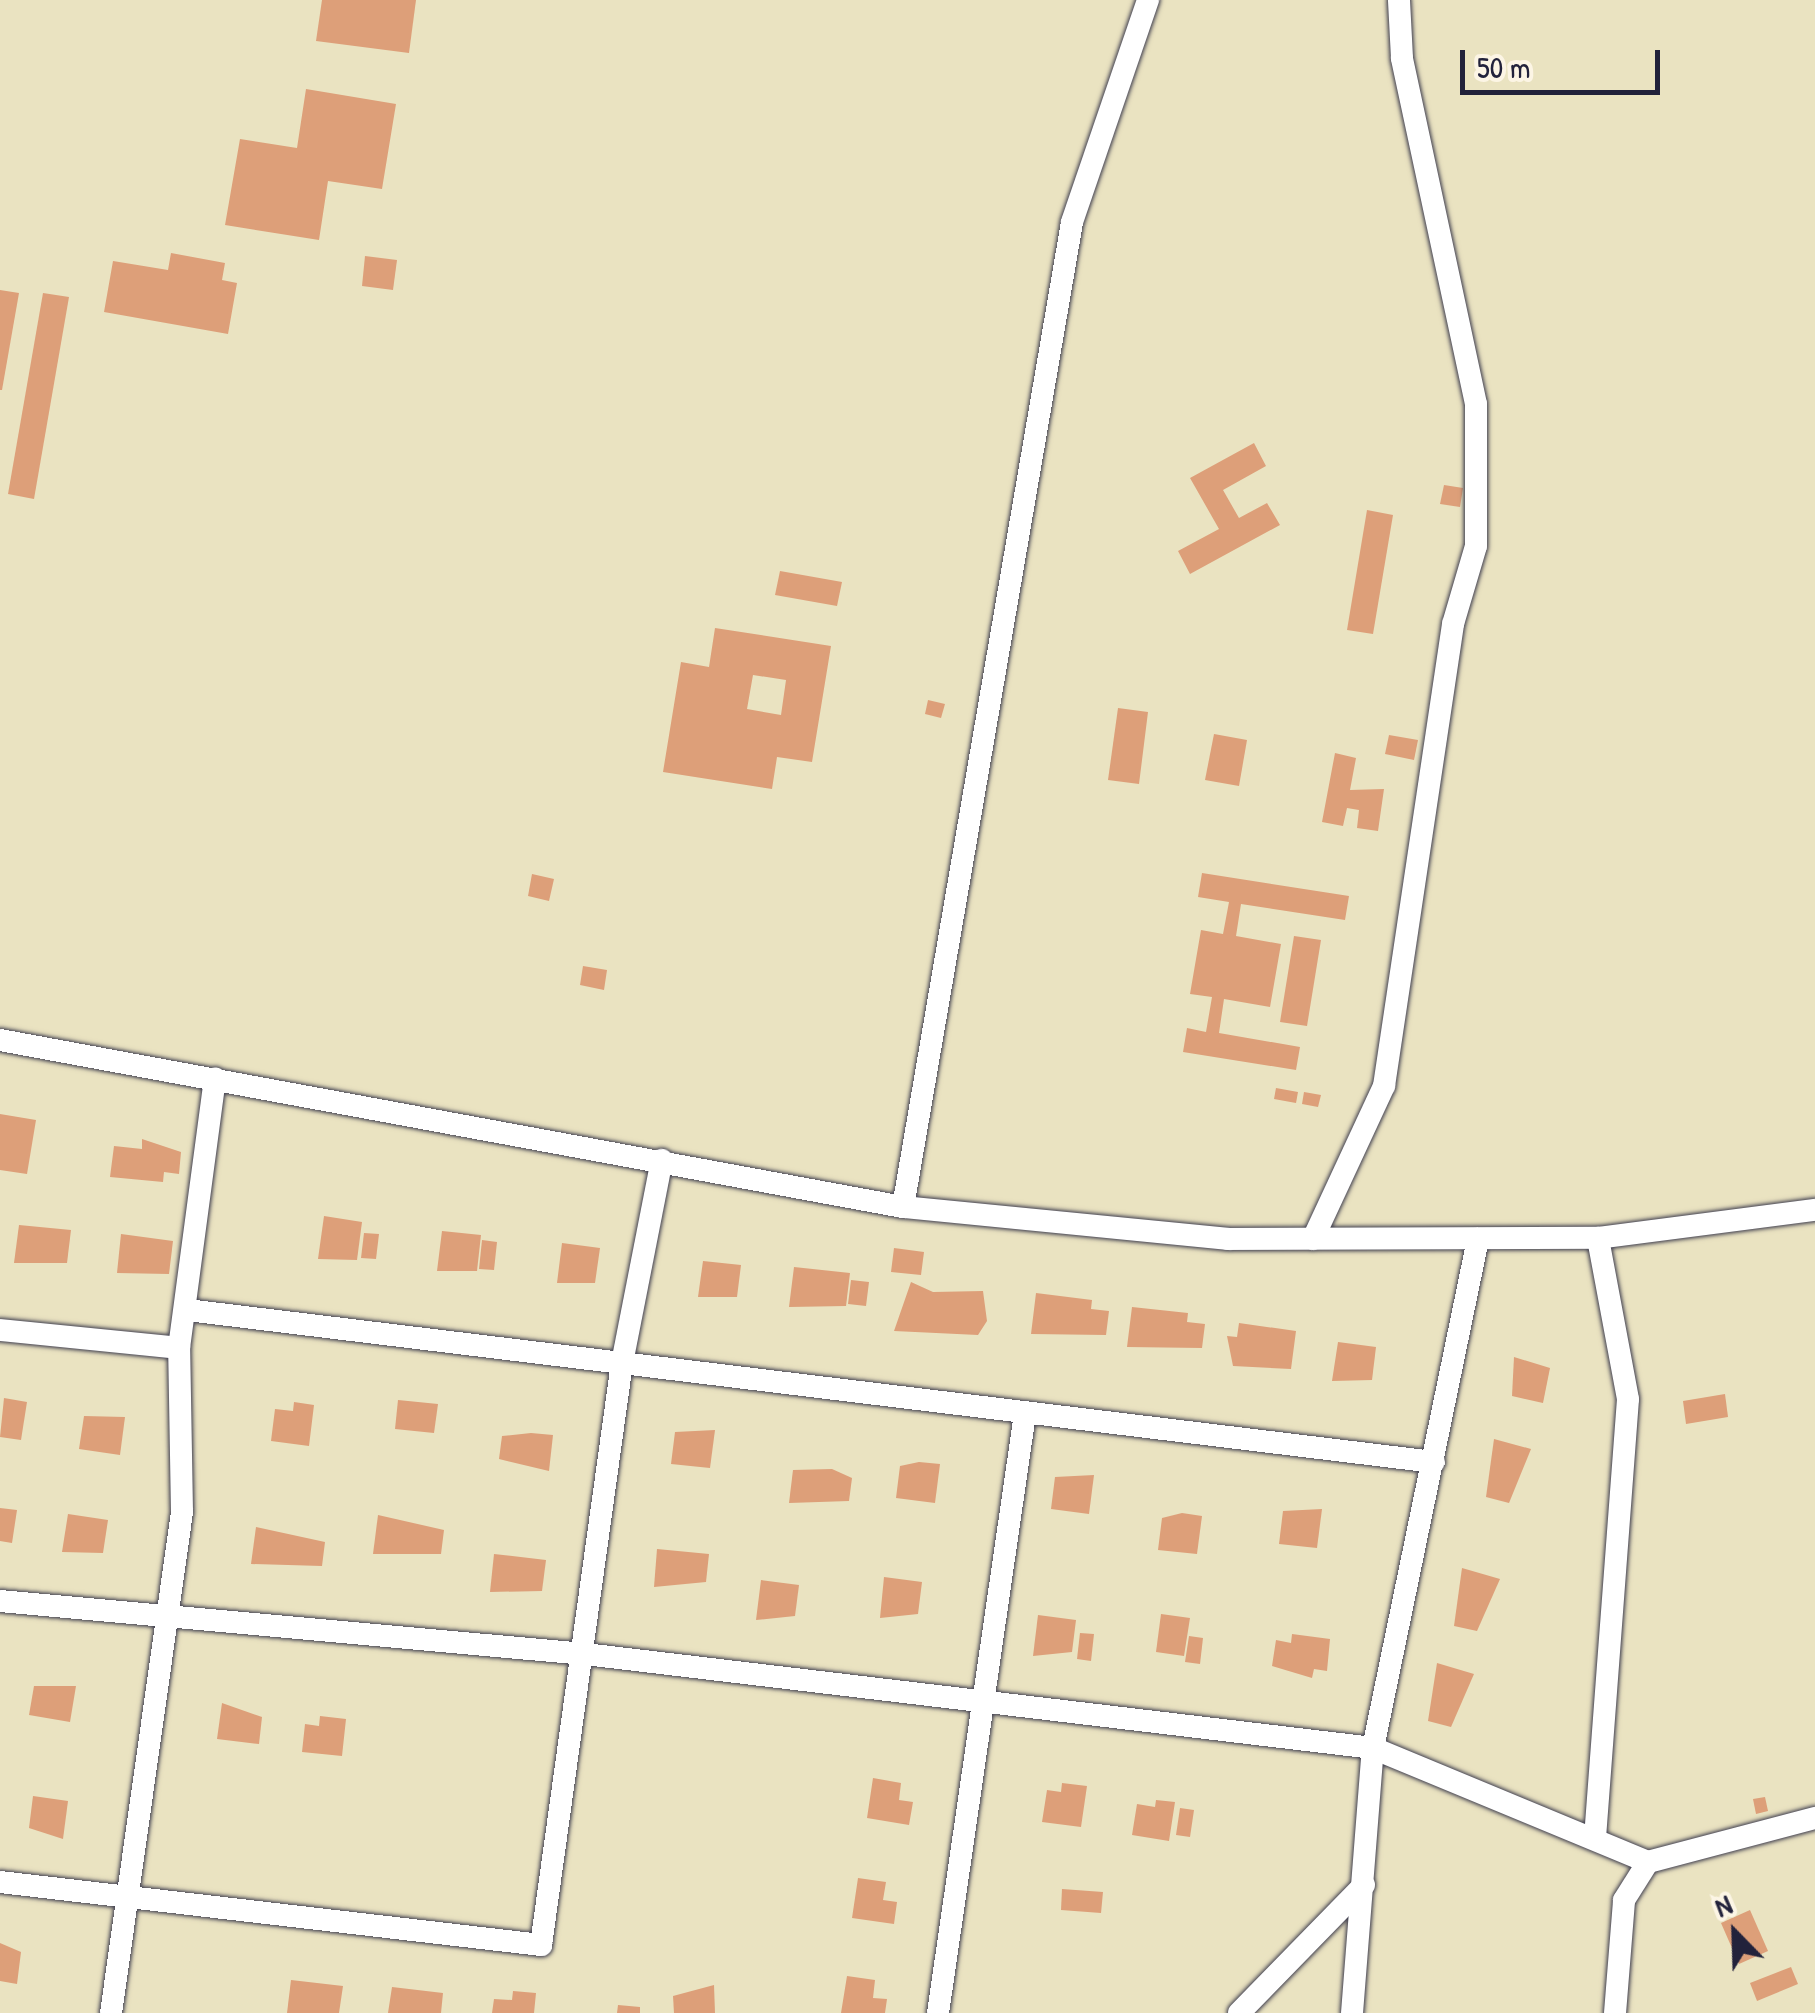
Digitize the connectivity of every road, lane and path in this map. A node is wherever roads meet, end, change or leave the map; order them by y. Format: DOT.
graph roads {
  1 [pos="1148,0"];
  2 [pos="1400,0"];
  3 [pos="0,1040"];
  4 [pos="215,1078"];
  5 [pos="662,1160"];
  6 [pos="902,1207"];
  7 [pos="1815,1210"];
  8 [pos="1312,1238"];
  9 [pos="1598,1238"];
  10 [pos="1478,1239"];
  11 [pos="187,1310"];
  12 [pos="0,1330"];
  13 [pos="180,1348"];
  14 [pos="622,1363"];
  15 [pos="1025,1414"];
  16 [pos="1434,1462"];
  17 [pos="0,1602"];
  18 [pos="167,1621"];
  19 [pos="585,1654"];
  20 [pos="979,1705"];
  21 [pos="1373,1748"];
  22 [pos="1815,1818"];
  23 [pos="1595,1838"];
  24 [pos="1648,1862"];
  25 [pos="0,1882"];
  26 [pos="1364,1885"];
  27 [pos="128,1902"];
  28 [pos="111,2013"];
  29 [pos="938,2013"];
  30 [pos="1240,2013"];
  31 [pos="1352,2013"];
  32 [pos="1615,2013"];
  1 -- 6 [label="street"];
  2 -- 8 [label="street"];
  3 -- 4 [label="street"];
  4 -- 5 [label="street"];
  4 -- 11 [label="street"];
  5 -- 6 [label="street"];
  5 -- 14 [label="street"];
  6 -- 8 [label="street"];
  7 -- 9 [label="street"];
  8 -- 10 [label="street"];
  9 -- 10 [label="street"];
  9 -- 23 [label="street"];
  10 -- 16 [label="street"];
  11 -- 13 [label="street"];
  11 -- 14 [label="street"];
  12 -- 13 [label="street"];
  13 -- 18 [label="street"];
  14 -- 15 [label="street"];
  14 -- 19 [label="street"];
  15 -- 16 [label="street"];
  15 -- 20 [label="street"];
  16 -- 21 [label="street"];
  17 -- 18 [label="street"];
  18 -- 19 [label="street"];
  18 -- 27 [label="street"];
  19 -- 20 [label="street"];
  19 -- 27 [label="street"];
  20 -- 21 [label="street"];
  20 -- 29 [label="street"];
  21 -- 23 [label="street"];
  21 -- 26 [label="street"];
  22 -- 24 [label="street"];
  23 -- 24 [label="street"];
  24 -- 32 [label="street"];
  25 -- 27 [label="street"];
  26 -- 30 [label="street"];
  26 -- 31 [label="street"];
  27 -- 28 [label="street"];
}
